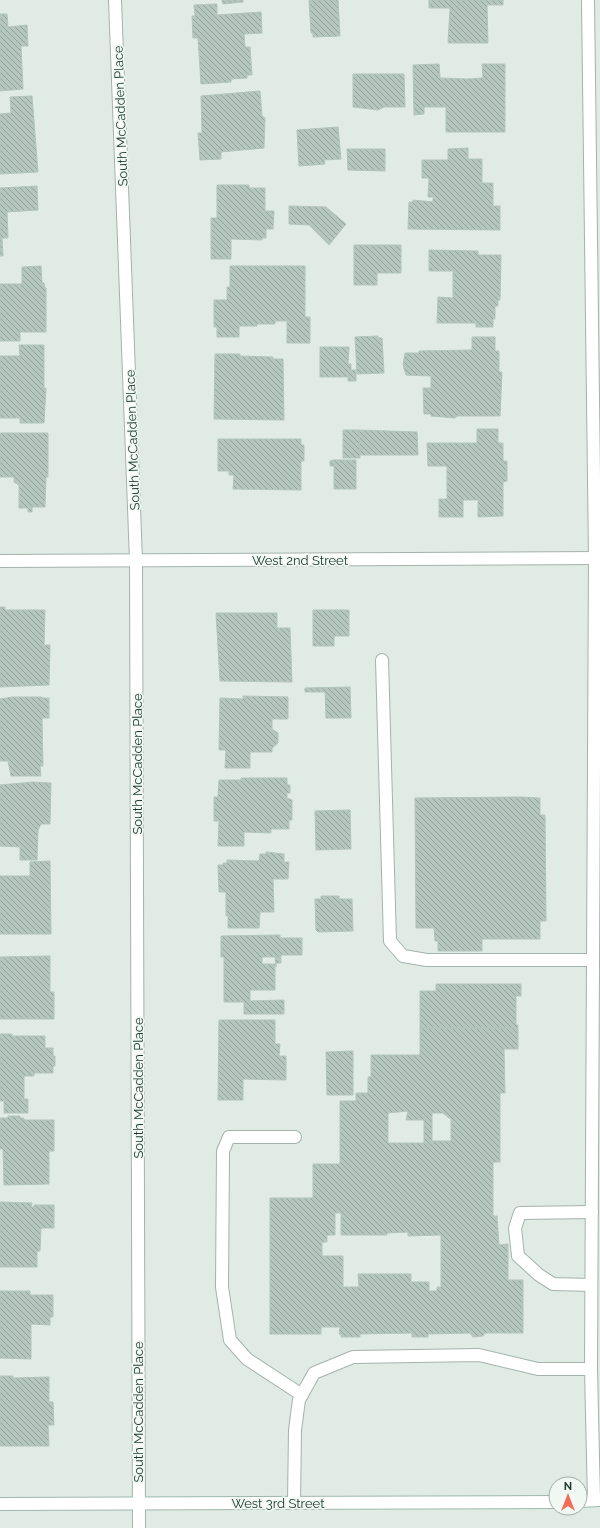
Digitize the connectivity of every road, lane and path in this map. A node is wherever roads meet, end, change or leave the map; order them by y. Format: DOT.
graph roads {
  1 [pos="115,0"];
  2 [pos="588,0"];
  3 [pos="598,558"];
  4 [pos="0,561"];
  5 [pos="136,561"];
  6 [pos="382,660"];
  7 [pos="593,960"];
  8 [pos="295,1137"];
  9 [pos="592,1212"];
  10 [pos="591,1285"];
  11 [pos="591,1370"];
  12 [pos="302,1395"];
  13 [pos="597,1500"];
  14 [pos="139,1502"];
  15 [pos="548,1502"];
  16 [pos="294,1503"];
  17 [pos="0,1504"];
  18 [pos="139,1528"];
  1 -- 5 [label="street, South McCadden Place"];
  2 -- 3 [label="street"];
  3 -- 5 [label="street, West 2nd Street"];
  3 -- 7 [label="street"];
  4 -- 5 [label="street, West 2nd Street"];
  5 -- 14 [label="street, South McCadden Place"];
  6 -- 7 [label="street"];
  7 -- 9 [label="street"];
  8 -- 12 [label="street"];
  9 -- 10 [label="street"];
  9 -- 10 [label="street"];
  10 -- 11 [label="street"];
  11 -- 12 [label="street"];
  11 -- 13 [label="street"];
  12 -- 16 [label="street"];
  14 -- 16 [label="street, West 3rd Street"];
  14 -- 17 [label="street, West 3rd Street"];
  14 -- 18 [label="street, South McCadden Place"];
  15 -- 16 [label="street, West 3rd Street"];
}
